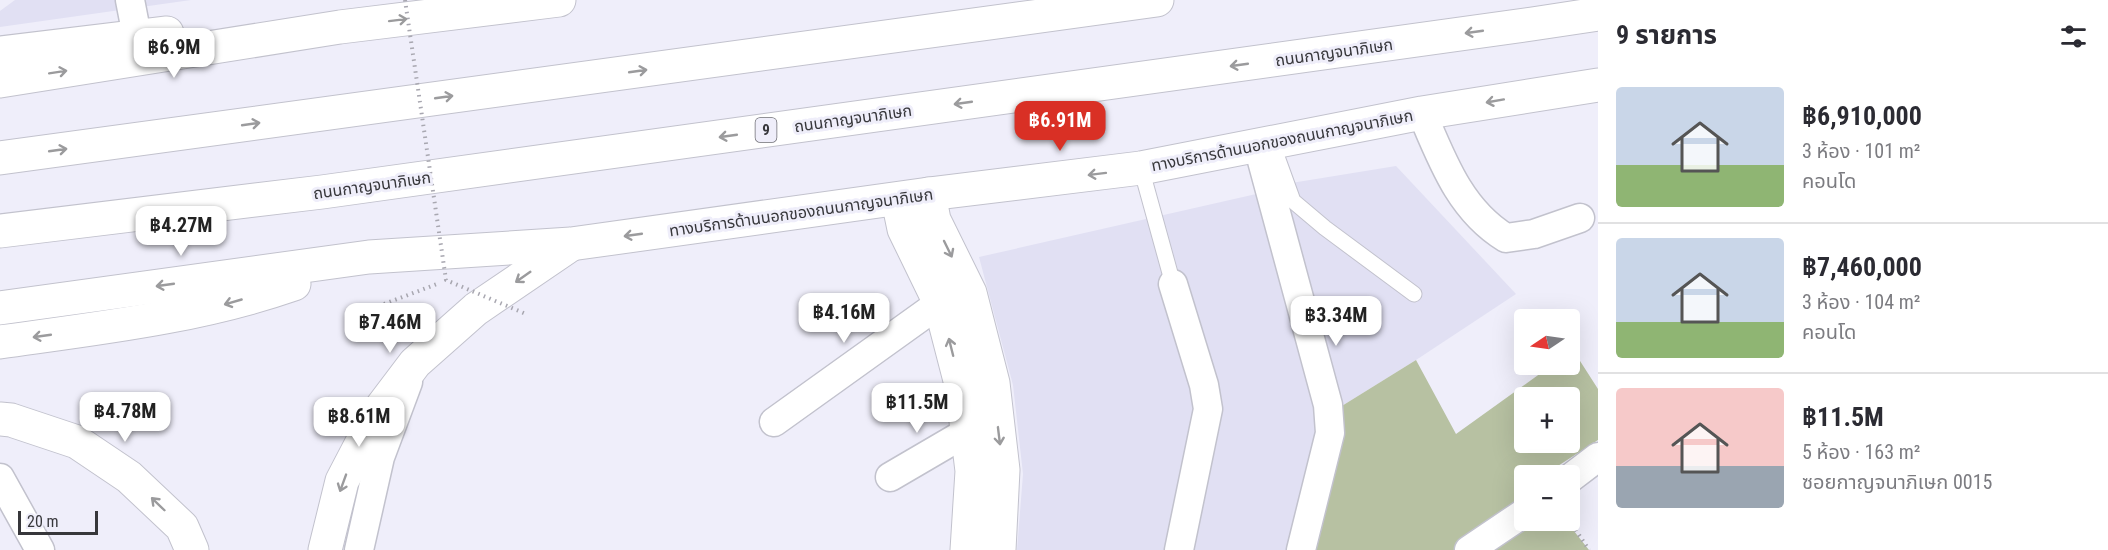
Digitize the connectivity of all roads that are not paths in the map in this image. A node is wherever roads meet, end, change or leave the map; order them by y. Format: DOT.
graph roads {
  1 [pos="130,0"];
  2 [pos="559,0"];
  3 [pos="1156,0"];
  4 [pos="1598,14"];
  5 [pos="339,27"];
  6 [pos="137,36"];
  7 [pos="0,53"];
  8 [pos="0,81"];
  9 [pos="1598,85"];
  10 [pos="1422,113"];
  11 [pos="1265,144"];
  12 [pos="0,158"];
  13 [pos="1141,168"];
  14 [pos="913,197"];
  15 [pos="1580,218"];
  16 [pos="0,231"];
  17 [pos="571,243"];
  18 [pos="369,257"];
  19 [pos="1173,284"];
  20 [pos="1414,294"];
  21 [pos="940,303"];
  22 [pos="0,308"];
  23 [pos="0,342"];
  24 [pos="415,363"];
  25 [pos="0,419"];
  26 [pos="774,422"];
  27 [pos="967,432"];
  28 [pos="1598,457"];
  29 [pos="1580,471"];
  30 [pos="890,477"];
  31 [pos="0,478"];
  32 [pos="1514,520"];
  33 [pos="40,550"];
  34 [pos="192,550"];
  35 [pos="325,550"];
  36 [pos="359,550"];
  37 [pos="967,550"];
  38 [pos="999,550"];
  39 [pos="1179,550"];
  40 [pos="1301,550"];
  41 [pos="1469,550"];
  1 -- 6 [label="street"];
  5 -- 2 [label="main road, one-way"];
  12 -- 3 [label="main road, one-way"];
  4 -- 16 [label="main road, ถนนกาญจนาภิเษก / 9, one-way"];
  5 -- 6 [label="main road"];
  8 -- 5 [label="main road, one-way"];
  6 -- 7 [label="main road"];
  9 -- 10 [label="main road, ทางบริการด้านนอกของถนนกาญจนาภิเษก, one-way"];
  10 -- 11 [label="main road, ทางบริการด้านนอกของถนนกาญจนาภิเษก"];
  10 -- 15 [label="street"];
  11 -- 13 [label="main road, ทางบริการด้านนอกของถนนกาญจนาภิเษก"];
  11 -- 20 [label="lane"];
  11 -- 40 [label="street"];
  13 -- 14 [label="main road, ทางบริการด้านนอกของถนนกาญจนาภิเษก, one-way"];
  13 -- 19 [label="lane"];
  14 -- 17 [label="main road, ทางบริการด้านนอกของถนนกาญจนาภิเษก, one-way"];
  14 -- 21 [label="main road"];
  14 -- 38 [label="main road, one-way"];
  17 -- 18 [label="main road, ทางบริการด้านนอกของถนนกาญจนาภิเษก"];
  17 -- 24 [label="main road, one-way"];
  18 -- 22 [label="main road, ทางบริการด้านนอกของถนนกาญจนาภิเษก, one-way"];
  18 -- 23 [label="main road, one-way"];
  19 -- 39 [label="street"];
  21 -- 26 [label="street"];
  27 -- 21 [label="main road, one-way"];
  24 -- 35 [label="main road, one-way"];
  24 -- 36 [label="street"];
  34 -- 25 [label="main road, one-way"];
  27 -- 30 [label="street"];
  27 -- 37 [label="main road"];
  28 -- 29 [label="street"];
  31 -- 33 [label="street"];
  32 -- 41 [label="street"];
}
